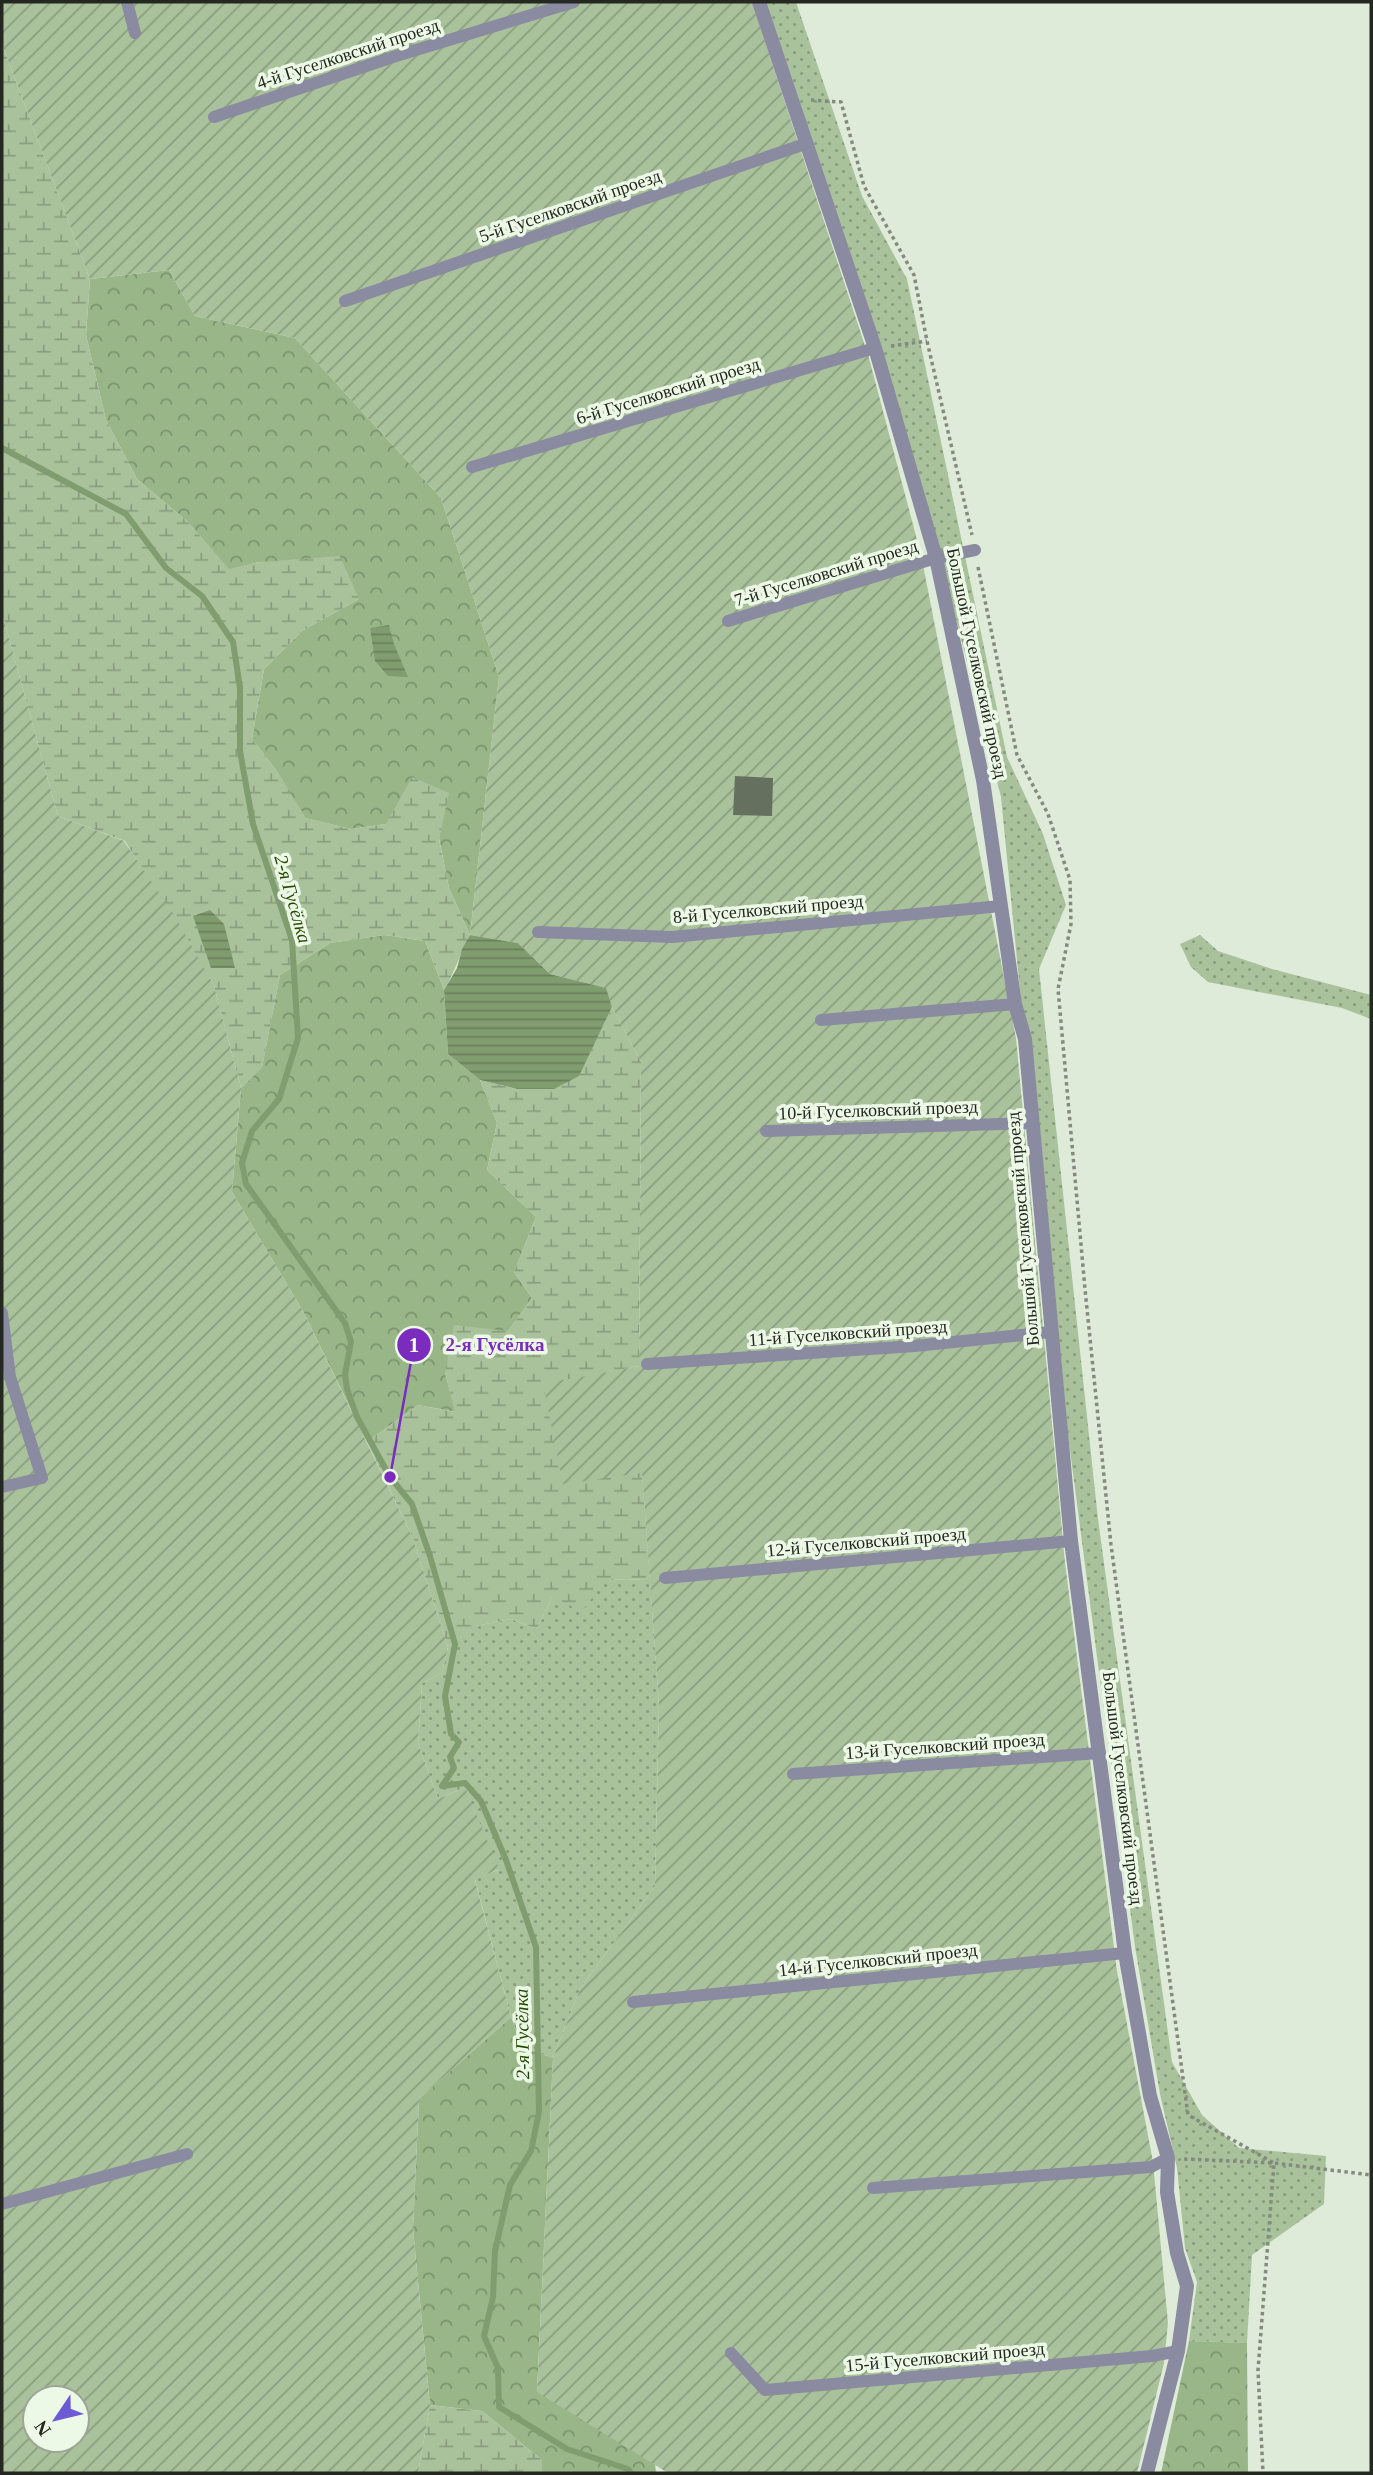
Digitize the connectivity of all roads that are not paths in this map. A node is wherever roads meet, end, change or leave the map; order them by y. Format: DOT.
graph roads {
  1 [pos="127,2"];
  2 [pos="575,2"];
  3 [pos="759,2"];
  4 [pos="135,33"];
  5 [pos="214,117"];
  6 [pos="805,144"];
  7 [pos="345,301"];
  8 [pos="875,348"];
  9 [pos="472,467"];
  10 [pos="975,550"];
  11 [pos="936,558"];
  12 [pos="728,621"];
  13 [pos="1001,906"];
  14 [pos="538,932"];
  15 [pos="1015,1004"];
  16 [pos="821,1020"];
  17 [pos="1032,1123"];
  18 [pos="766,1130"];
  19 [pos="2,1313"];
  20 [pos="1051,1332"];
  21 [pos="647,1364"];
  22 [pos="2,1487"];
  23 [pos="1071,1541"];
  24 [pos="665,1578"];
  25 [pos="1100,1753"];
  26 [pos="793,1774"];
  27 [pos="1125,1953"];
  28 [pos="633,2002"];
  29 [pos="187,2154"];
  30 [pos="1168,2158"];
  31 [pos="873,2188"];
  32 [pos="2,2204"];
  33 [pos="1178,2351"];
  34 [pos="731,2353"];
  35 [pos="1146,2473"];
  1 -- 4 [label="lane"];
  2 -- 5 [label="lane, 4-й Гуселковский проезд"];
  3 -- 6 [label="street, Большой Гуселковский проезд"];
  6 -- 7 [label="lane, 5-й Гуселковский проезд"];
  6 -- 8 [label="street, Большой Гуселковский проезд"];
  8 -- 9 [label="lane, 6-й Гуселковский проезд"];
  8 -- 11 [label="street, Большой Гуселковский проезд"];
  10 -- 11 [label="lane, 7-й Гуселковский проезд"];
  11 -- 12 [label="lane, 7-й Гуселковский проезд"];
  11 -- 13 [label="street, Большой Гуселковский проезд"];
  13 -- 14 [label="lane, 8-й Гуселковский проезд"];
  13 -- 15 [label="street, Большой Гуселковский проезд"];
  15 -- 16 [label="lane"];
  15 -- 17 [label="street, Большой Гуселковский проезд"];
  17 -- 18 [label="lane, 10-й Гуселковский проезд"];
  17 -- 20 [label="street, Большой Гуселковский проезд"];
  19 -- 22 [label="lane"];
  20 -- 21 [label="lane, 11-й Гуселковский проезд"];
  20 -- 23 [label="street, Большой Гуселковский проезд"];
  23 -- 24 [label="lane, 12-й Гуселковский проезд"];
  23 -- 25 [label="street, Большой Гуселковский проезд"];
  25 -- 26 [label="lane, 13-й Гуселковский проезд"];
  25 -- 27 [label="street, Большой Гуселковский проезд"];
  27 -- 28 [label="lane, 14-й Гуселковский проезд"];
  27 -- 30 [label="street, Большой Гуселковский проезд"];
  29 -- 32 [label="lane"];
  30 -- 31 [label="lane"];
  30 -- 33 [label="street, Большой Гуселковский проезд"];
  33 -- 34 [label="lane, 15-й Гуселковский проезд"];
  33 -- 35 [label="street, Большой Гуселковский проезд"];
}
